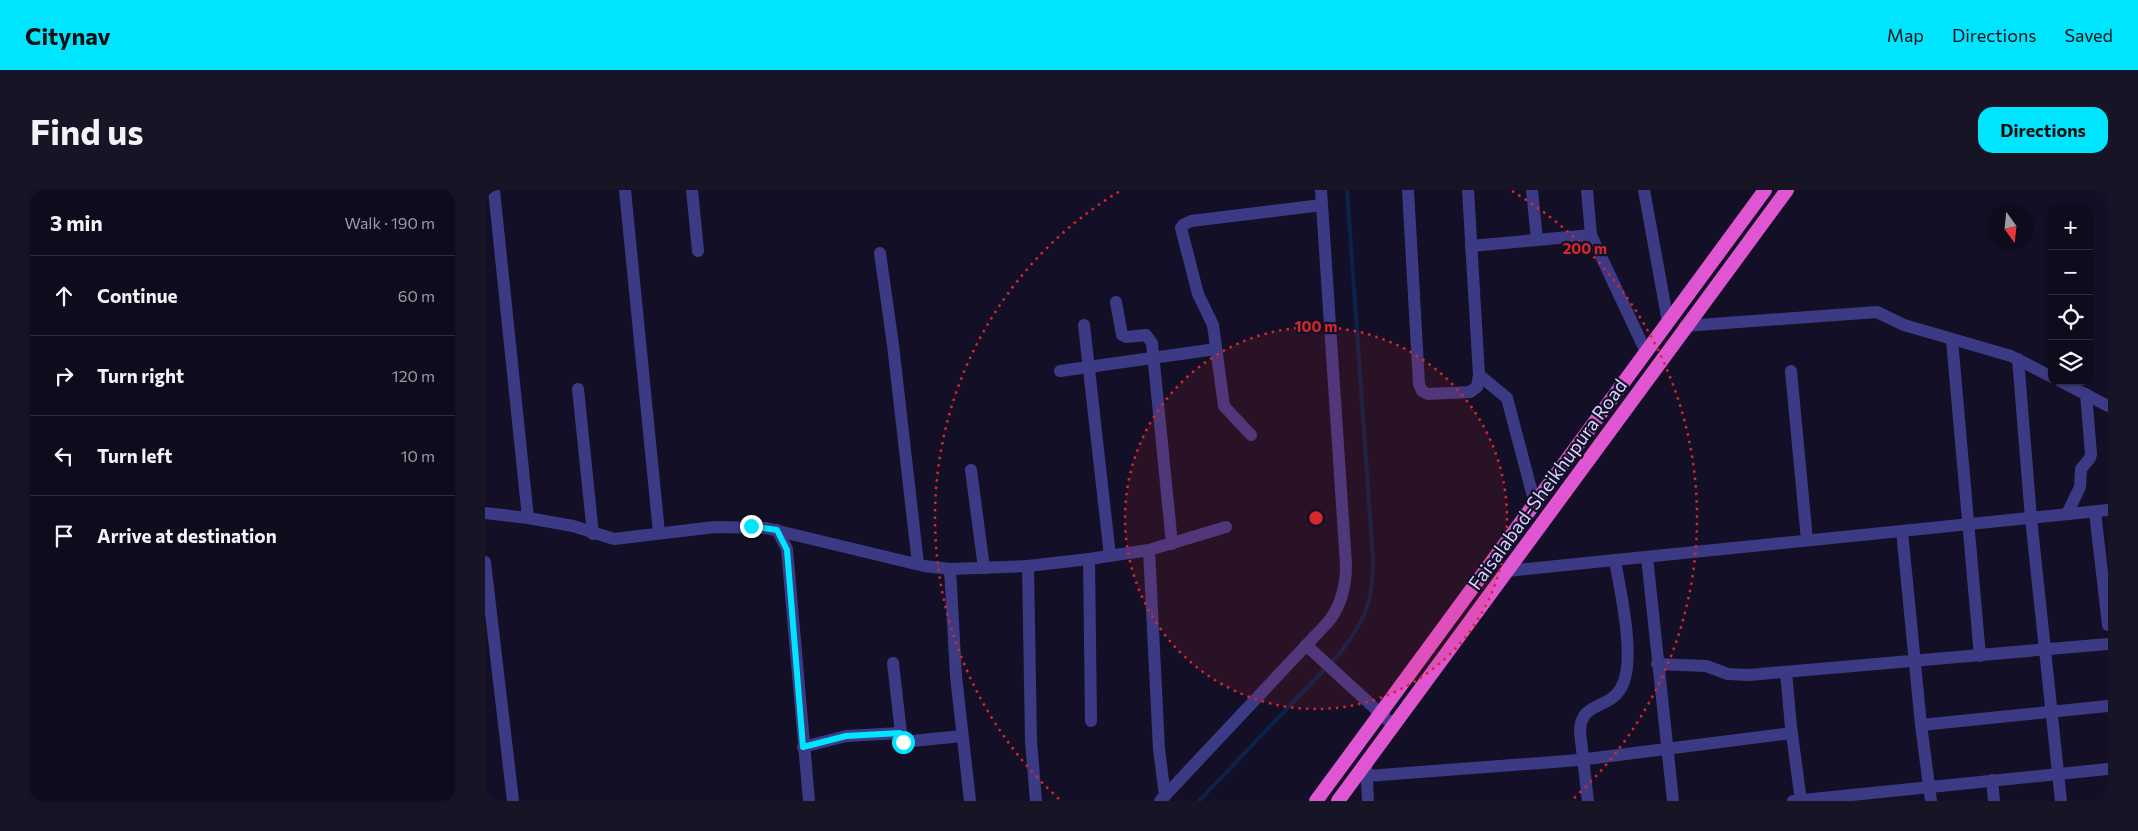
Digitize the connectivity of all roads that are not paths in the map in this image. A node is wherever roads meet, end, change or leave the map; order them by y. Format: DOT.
graph roads {
  1 [pos="494,190"];
  2 [pos="625,190"];
  3 [pos="692,190"];
  4 [pos="1321,190"];
  5 [pos="1408,190"];
  6 [pos="1468,190"];
  7 [pos="1532,190"];
  8 [pos="1587,190"];
  9 [pos="1644,190"];
  10 [pos="1765,190"];
  11 [pos="1787,190"];
  12 [pos="1322,205"];
  13 [pos="1591,235"];
  14 [pos="1537,240"];
  15 [pos="1471,246"];
  16 [pos="698,251"];
  17 [pos="881,253"];
  18 [pos="1115,302"];
  19 [pos="1668,322"];
  20 [pos="1084,325"];
  21 [pos="1685,326"];
  22 [pos="1952,340"];
  23 [pos="1216,349"];
  24 [pos="1646,352"];
  25 [pos="1153,357"];
  26 [pos="2017,359"];
  27 [pos="1089,368"];
  28 [pos="1060,371"];
  29 [pos="1791,371"];
  30 [pos="1479,375"];
  31 [pos="2048,375"];
  32 [pos="2068,385"];
  33 [pos="578,389"];
  34 [pos="2086,394"];
  35 [pos="2108,406"];
  36 [pos="1251,435"];
  37 [pos="971,470"];
  38 [pos="1535,504"];
  39 [pos="2102,511"];
  40 [pos="485,513"];
  41 [pos="2067,514"];
  42 [pos="528,518"];
  43 [pos="2031,518"];
  44 [pos="1967,524"];
  45 [pos="1226,527"];
  46 [pos="777,530"];
  47 [pos="1902,531"];
  48 [pos="659,533"];
  49 [pos="593,534"];
  50 [pos="1807,540"];
  51 [pos="1172,544"];
  52 [pos="1149,550"];
  53 [pos="1109,556"];
  54 [pos="1647,557"];
  55 [pos="1089,559"];
  56 [pos="1615,560"];
  57 [pos="485,562"];
  58 [pos="918,564"];
  59 [pos="1028,566"];
  60 [pos="984,568"];
  61 [pos="950,569"];
  62 [pos="1507,571"];
  63 [pos="2108,625"];
  64 [pos="1306,644"];
  65 [pos="2108,644"];
  66 [pos="2045,650"];
  67 [pos="1980,656"];
  68 [pos="1915,661"];
  69 [pos="893,663"];
  70 [pos="1657,664"];
  71 [pos="1786,672"];
  72 [pos="2108,706"];
  73 [pos="2051,711"];
  74 [pos="1380,713"];
  75 [pos="1091,720"];
  76 [pos="1393,725"];
  77 [pos="1921,725"];
  78 [pos="900,733"];
  79 [pos="1791,733"];
  80 [pos="963,736"];
  81 [pos="803,747"];
  82 [pos="1667,750"];
  83 [pos="1583,759"];
  84 [pos="1366,762"];
  85 [pos="2108,769"];
  86 [pos="2058,774"];
  87 [pos="1367,776"];
  88 [pos="1992,780"];
  89 [pos="1929,786"];
  90 [pos="1162,799"];
  91 [pos="513,801"];
  92 [pos="809,801"];
  93 [pos="970,801"];
  94 [pos="1036,801"];
  95 [pos="1316,801"];
  96 [pos="1338,801"];
  97 [pos="1368,801"];
  98 [pos="1588,801"];
  99 [pos="1673,801"];
  100 [pos="1798,801"];
  101 [pos="1931,801"];
  102 [pos="1994,801"];
  103 [pos="2061,801"];
  1 -- 42 [label="street"];
  2 -- 48 [label="street"];
  3 -- 16 [label="street"];
  4 -- 12 [label="street"];
  5 -- 30 [label="street"];
  6 -- 15 [label="street"];
  7 -- 14 [label="street"];
  8 -- 13 [label="street"];
  9 -- 19 [label="street"];
  10 -- 19 [label="highway, Faisalabad-Sheikhupura Road"];
  11 -- 21 [label="highway, Faisalabad-Sheikhupura Road"];
  12 -- 23 [label="street"];
  12 -- 64 [label="street"];
  13 -- 14 [label="street"];
  13 -- 24 [label="street"];
  14 -- 15 [label="street"];
  15 -- 30 [label="street"];
  17 -- 58 [label="street"];
  18 -- 25 [label="street"];
  19 -- 24 [label="highway, Faisalabad-Sheikhupura Road"];
  20 -- 27 [label="street"];
  21 -- 22 [label="street"];
  21 -- 62 [label="highway, Faisalabad-Sheikhupura Road"];
  22 -- 26 [label="street"];
  22 -- 44 [label="street"];
  23 -- 25 [label="street"];
  23 -- 36 [label="street"];
  24 -- 38 [label="highway, Faisalabad-Sheikhupura Road"];
  25 -- 27 [label="street"];
  25 -- 51 [label="street"];
  26 -- 31 [label="street"];
  26 -- 43 [label="street"];
  27 -- 28 [label="street"];
  27 -- 53 [label="street"];
  29 -- 50 [label="street"];
  30 -- 38 [label="street"];
  32 -- 34 [label="street"];
  33 -- 49 [label="street"];
  34 -- 35 [label="street"];
  34 -- 41 [label="street"];
  37 -- 60 [label="street"];
  38 -- 74 [label="highway, Faisalabad-Sheikhupura Road"];
  39 -- 41 [label="street"];
  39 -- 63 [label="street"];
  40 -- 42 [label="street"];
  41 -- 43 [label="street"];
  42 -- 49 [label="street"];
  43 -- 44 [label="street"];
  43 -- 66 [label="street"];
  44 -- 47 [label="street"];
  44 -- 67 [label="street"];
  45 -- 51 [label="street"];
  46 -- 48 [label="street"];
  46 -- 58 [label="street"];
  46 -- 81 [label="street"];
  47 -- 50 [label="street"];
  47 -- 68 [label="street"];
  48 -- 49 [label="street"];
  50 -- 54 [label="street"];
  51 -- 52 [label="street"];
  52 -- 53 [label="street"];
  52 -- 90 [label="street"];
  53 -- 55 [label="street"];
  54 -- 56 [label="street"];
  54 -- 70 [label="street"];
  55 -- 59 [label="street"];
  55 -- 75 [label="street"];
  56 -- 62 [label="street"];
  56 -- 83 [label="street"];
  57 -- 91 [label="street"];
  58 -- 61 [label="street"];
  59 -- 60 [label="street"];
  59 -- 94 [label="street"];
  60 -- 61 [label="street"];
  61 -- 80 [label="street"];
  62 -- 76 [label="highway, Faisalabad-Sheikhupura Road"];
  64 -- 74 [label="street"];
  64 -- 90 [label="street"];
  65 -- 66 [label="street"];
  66 -- 67 [label="street"];
  66 -- 73 [label="street"];
  67 -- 68 [label="street"];
  68 -- 71 [label="street"];
  68 -- 77 [label="street"];
  69 -- 78 [label="street"];
  70 -- 71 [label="street"];
  70 -- 82 [label="street"];
  71 -- 79 [label="street"];
  72 -- 73 [label="street"];
  73 -- 77 [label="street"];
  73 -- 86 [label="street"];
  74 -- 76 [label="street"];
  74 -- 95 [label="highway, Faisalabad-Sheikhupura Road"];
  76 -- 84 [label="highway, Faisalabad-Sheikhupura Road"];
  77 -- 89 [label="street"];
  78 -- 80 [label="street"];
  78 -- 81 [label="street"];
  79 -- 82 [label="street"];
  79 -- 100 [label="street"];
  80 -- 93 [label="street"];
  81 -- 92 [label="street"];
  82 -- 83 [label="street"];
  82 -- 99 [label="street"];
  83 -- 87 [label="street"];
  83 -- 98 [label="street"];
  84 -- 87 [label="street"];
  84 -- 96 [label="highway, Faisalabad-Sheikhupura Road"];
  85 -- 86 [label="street"];
  86 -- 88 [label="street"];
  86 -- 103 [label="street"];
  87 -- 97 [label="street"];
  88 -- 89 [label="street"];
  88 -- 102 [label="street"];
  89 -- 100 [label="street"];
  89 -- 101 [label="street"];
}
